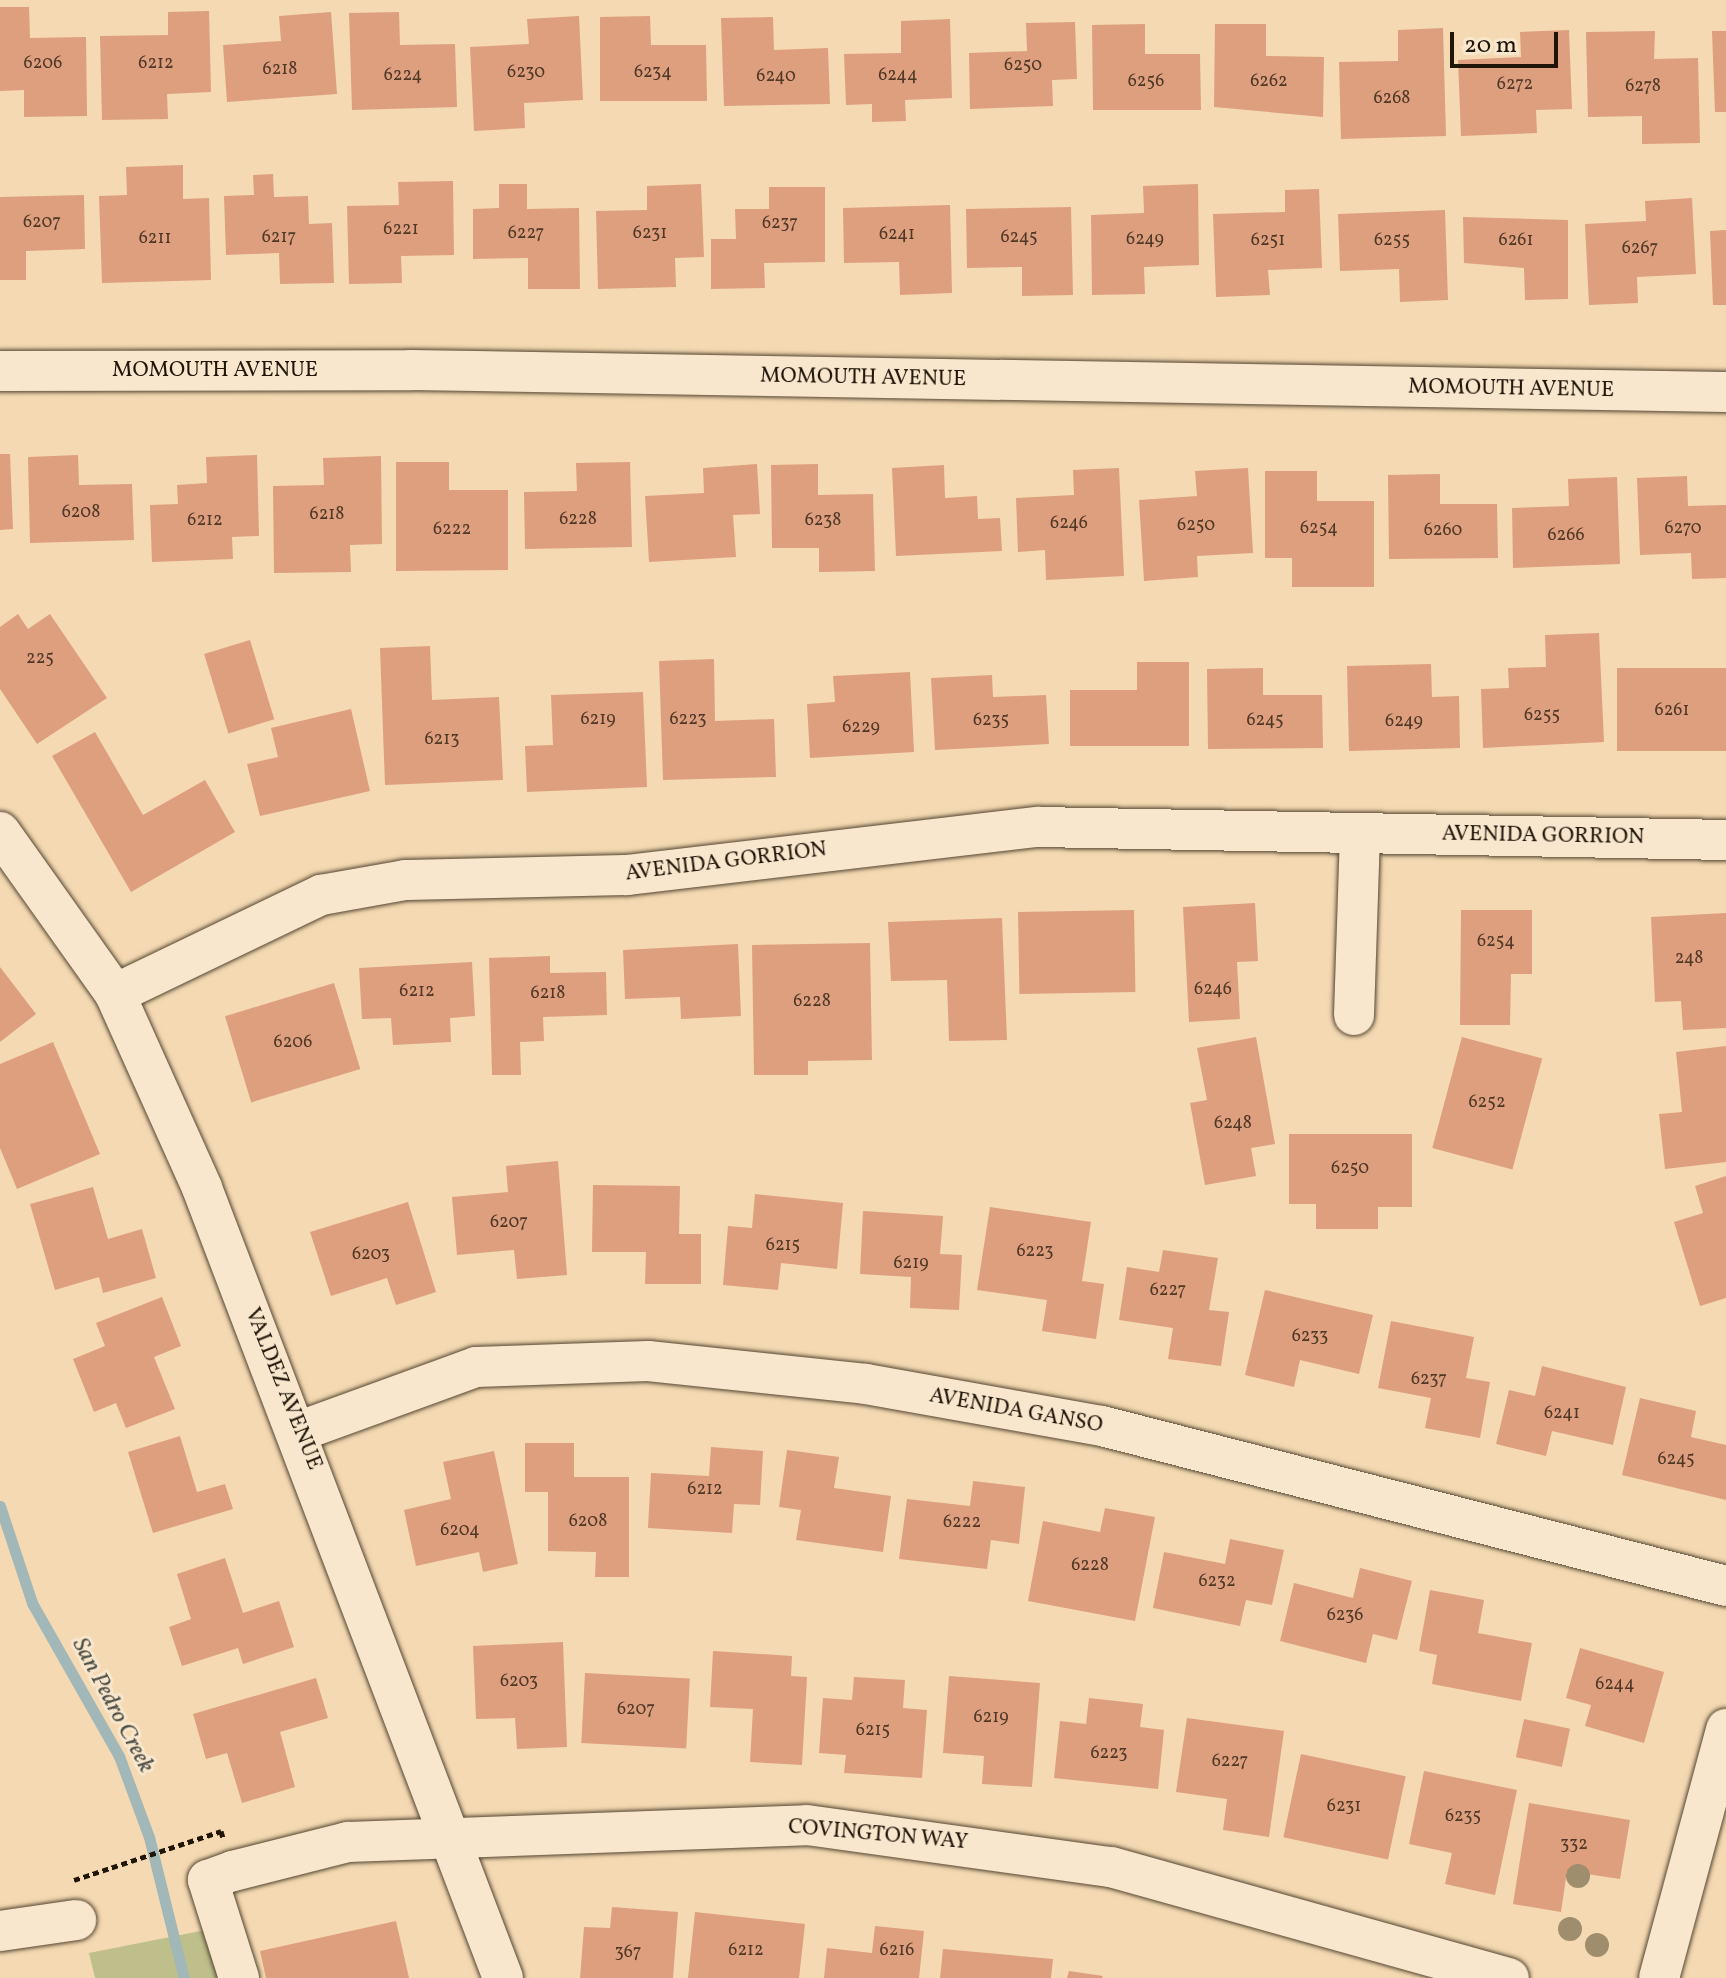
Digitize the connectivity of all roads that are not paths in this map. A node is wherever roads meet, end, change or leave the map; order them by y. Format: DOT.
graph roads {
  1 [pos="0,371"];
  2 [pos="1726,392"];
  3 [pos="0,832"];
  4 [pos="1360,833"];
  5 [pos="1726,840"];
  6 [pos="115,994"];
  7 [pos="1354,1015"];
  8 [pos="300,1431"];
  9 [pos="1726,1586"];
  10 [pos="1726,1729"];
  11 [pos="453,1836"];
  12 [pos="76,1920"];
  13 [pos="0,1931"];
  14 [pos="239,1978"];
  15 [pos="503,1978"];
  16 [pos="1509,1978"];
  17 [pos="1659,1978"];
  1 -- 2 [label="street, MOMOUTH AVENUE"];
  3 -- 6 [label="street, VALDEZ AVENUE"];
  4 -- 5 [label="street, AVENIDA GORRION"];
  4 -- 6 [label="street, AVENIDA GORRION"];
  4 -- 7 [label="street"];
  6 -- 8 [label="street, VALDEZ AVENUE"];
  8 -- 9 [label="street, AVENIDA GANSO"];
  8 -- 11 [label="street, VALDEZ AVENUE"];
  10 -- 17 [label="street"];
  11 -- 14 [label="street, COVINGTON WAY"];
  11 -- 15 [label="street, VALDEZ AVENUE"];
  11 -- 16 [label="street, COVINGTON WAY"];
  12 -- 13 [label="street"];
}
